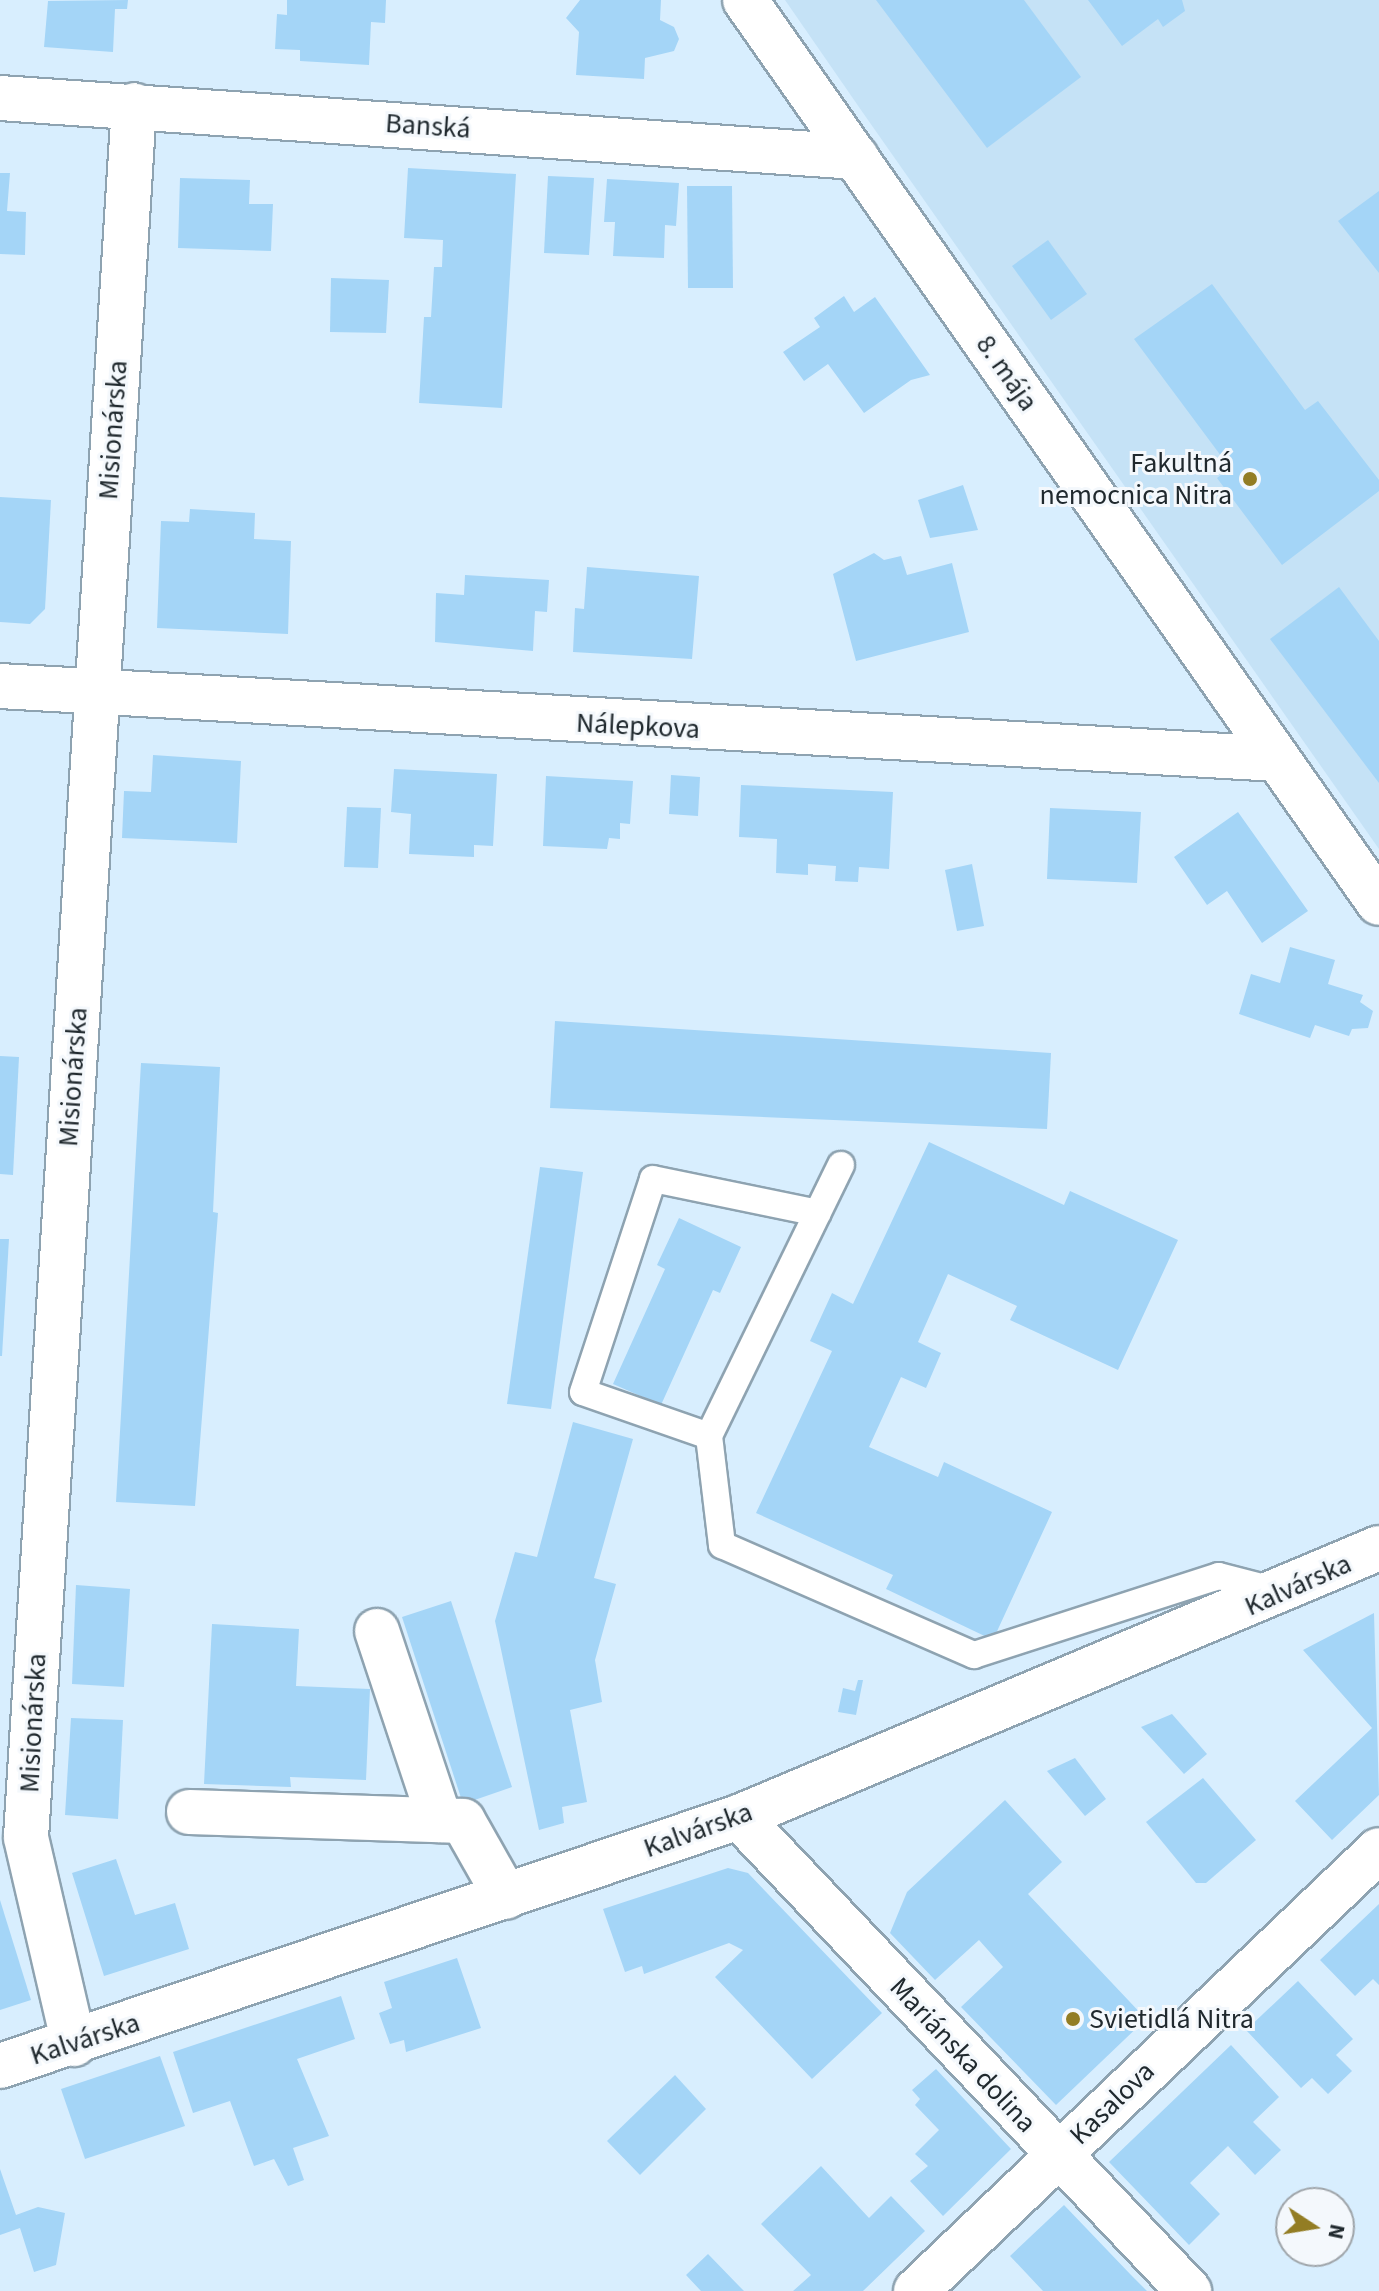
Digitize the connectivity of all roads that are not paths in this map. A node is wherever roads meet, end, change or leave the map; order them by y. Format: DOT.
graph roads {
  1 [pos="745,0"];
  2 [pos="0,98"];
  3 [pos="134,105"];
  4 [pos="856,157"];
  5 [pos="0,686"];
  6 [pos="97,691"];
  7 [pos="1277,759"];
  8 [pos="1379,903"];
  9 [pos="841,1165"];
  10 [pos="818,1213"];
  11 [pos="709,1436"];
  12 [pos="1379,1548"];
  13 [pos="1284,1593"];
  14 [pos="377,1631"];
  15 [pos="189,1812"];
  16 [pos="739,1817"];
  17 [pos="440,1820"];
  18 [pos="1379,1850"];
  19 [pos="506,1897"];
  20 [pos="74,2044"];
  21 [pos="0,2066"];
  22 [pos="1058,2155"];
  23 [pos="916,2291"];
  24 [pos="1189,2291"];
  1 -- 4 [label="street, 8. mája"];
  2 -- 3 [label="street, Banská"];
  3 -- 4 [label="street, Banská"];
  3 -- 6 [label="street, Misionárska"];
  4 -- 7 [label="street, 8. mája"];
  5 -- 6 [label="street, Nálepkova"];
  6 -- 7 [label="street, Nálepkova"];
  6 -- 20 [label="street, Misionárska"];
  7 -- 8 [label="street, 8. mája"];
  9 -- 10 [label="lane"];
  10 -- 11 [label="lane"];
  10 -- 11 [label="lane"];
  11 -- 13 [label="lane"];
  12 -- 13 [label="street, Kalvárska"];
  13 -- 16 [label="street, Kalvárska"];
  14 -- 17 [label="street"];
  15 -- 17 [label="street"];
  16 -- 19 [label="street, Kalvárska"];
  16 -- 22 [label="street, Mariánska dolina"];
  17 -- 19 [label="street"];
  18 -- 22 [label="street, Kasalova"];
  19 -- 20 [label="street, Kalvárska"];
  20 -- 21 [label="street, Kalvárska"];
  22 -- 23 [label="street, Kasalova"];
  22 -- 24 [label="street, Mariánska dolina"];
}
